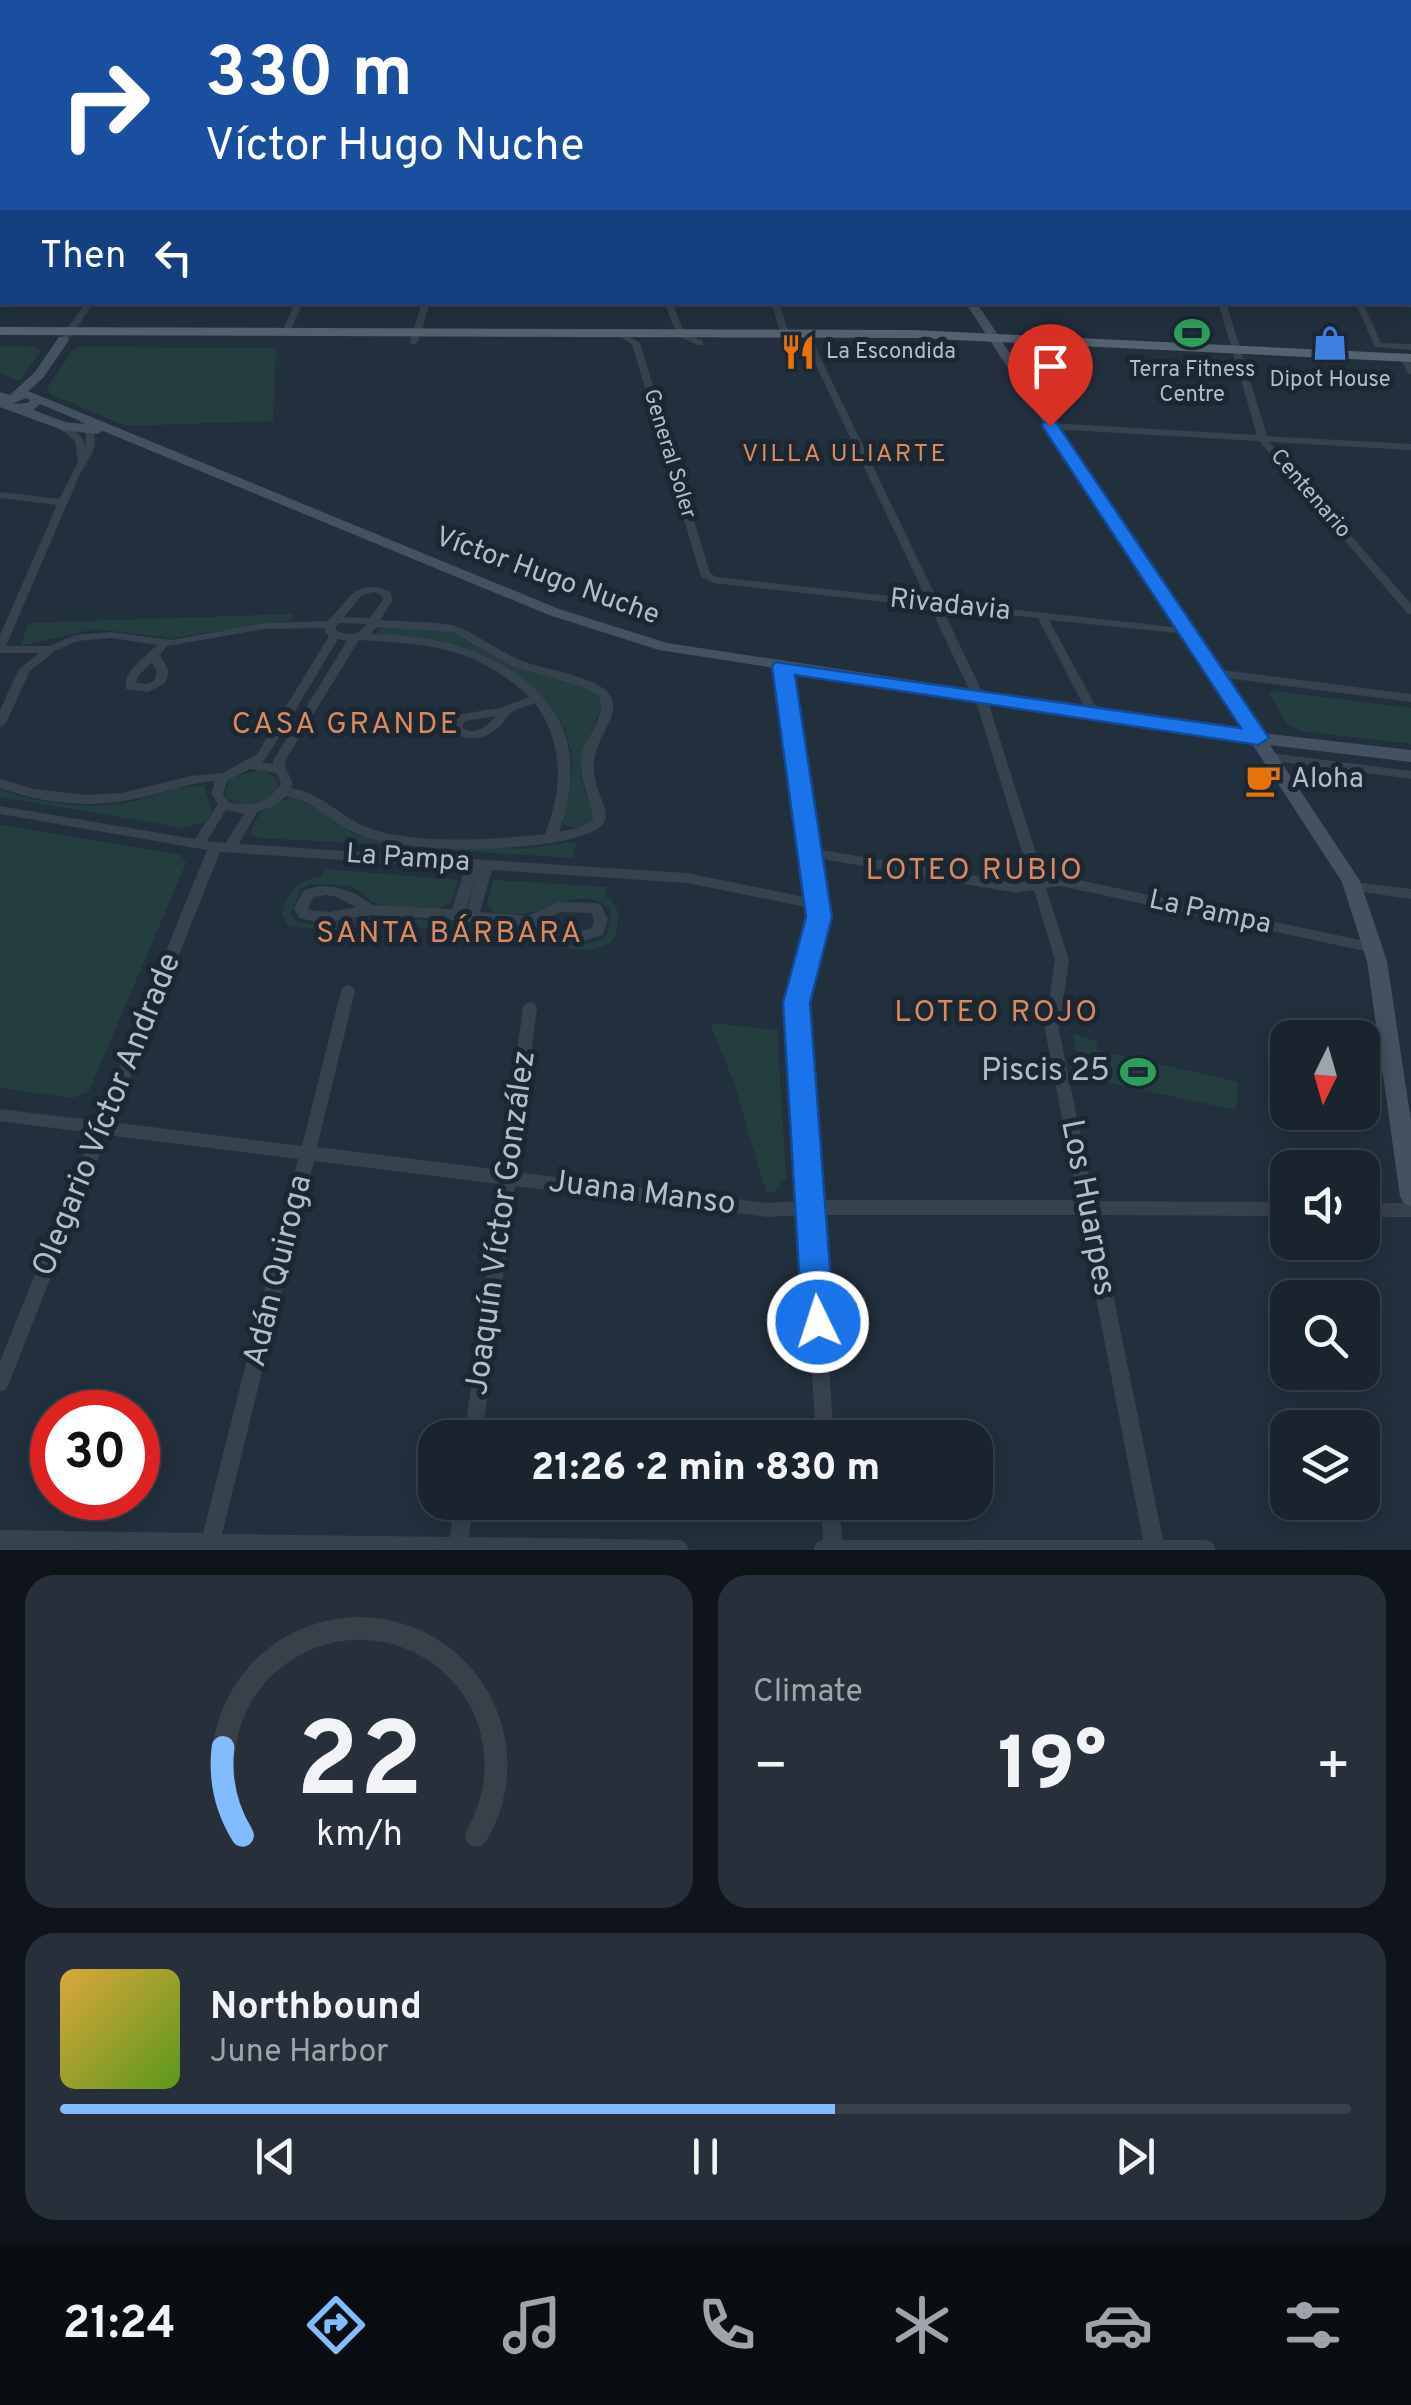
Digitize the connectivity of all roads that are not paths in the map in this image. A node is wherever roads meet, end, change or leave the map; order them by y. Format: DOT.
graph roads {
  1 [pos="89,305"];
  2 [pos="298,305"];
  3 [pos="425,305"];
  4 [pos="669,305"];
  5 [pos="776,305"];
  6 [pos="972,305"];
  7 [pos="1223,305"];
  8 [pos="1360,305"];
  9 [pos="0,331"];
  10 [pos="286,332"];
  11 [pos="619,333"];
  12 [pos="680,334"];
  13 [pos="785,334"];
  14 [pos="66,336"];
  15 [pos="416,337"];
  16 [pos="0,340"];
  17 [pos="994,342"];
  18 [pos="636,343"];
  19 [pos="700,343"];
  20 [pos="810,344"];
  21 [pos="1238,353"];
  22 [pos="1409,360"];
  23 [pos="39,376"];
  24 [pos="37,397"];
  25 [pos="11,400"];
  26 [pos="87,424"];
  27 [pos="62,426"];
  28 [pos="1050,426"];
  29 [pos="1264,440"];
  30 [pos="1411,448"];
  31 [pos="82,461"];
  32 [pos="0,495"];
  33 [pos="62,503"];
  34 [pos="713,580"];
  35 [pos="933,605"];
  36 [pos="1411,610"];
  37 [pos="1042,616"];
  38 [pos="373,622"];
  39 [pos="334,626"];
  40 [pos="4,631"];
  41 [pos="1187,631"];
  42 [pos="357,637"];
  43 [pos="164,644"];
  44 [pos="51,648"];
  45 [pos="0,649"];
  46 [pos="155,658"];
  47 [pos="783,667"];
  48 [pos="1215,673"];
  49 [pos="977,696"];
  50 [pos="537,698"];
  51 [pos="1411,698"];
  52 [pos="508,710"];
  53 [pos="1094,714"];
  54 [pos="0,723"];
  55 [pos="1258,738"];
  56 [pos="1271,756"];
  57 [pos="1411,756"];
  58 [pos="251,764"];
  59 [pos="278,769"];
  60 [pos="1411,774"];
  61 [pos="224,777"];
  62 [pos="0,783"];
  63 [pos="285,791"];
  64 [pos="224,804"];
  65 [pos="253,809"];
  66 [pos="0,810"];
  67 [pos="550,838"];
  68 [pos="430,840"];
  69 [pos="215,846"];
  70 [pos="809,852"];
  71 [pos="424,860"];
  72 [pos="480,864"];
  73 [pos="1038,885"];
  74 [pos="1353,887"];
  75 [pos="1411,894"];
  76 [pos="817,904"];
  77 [pos="371,910"];
  78 [pos="464,917"];
  79 [pos="530,922"];
  80 [pos="1374,948"];
  81 [pos="348,991"];
  82 [pos="530,1008"];
  83 [pos="0,1115"];
  84 [pos="102,1128"];
  85 [pos="1406,1131"];
  86 [pos="309,1153"];
  87 [pos="508,1178"];
  88 [pos="1411,1196"];
  89 [pos="810,1207"];
  90 [pos="1087,1207"];
  91 [pos="1270,1209"];
  92 [pos="1380,1210"];
  93 [pos="1411,1210"];
  94 [pos="0,1383"];
  95 [pos="475,1420"];
  96 [pos="825,1420"];
  97 [pos="462,1520"];
  98 [pos="831,1520"];
  99 [pos="0,1540"];
  100 [pos="209,1546"];
  101 [pos="458,1548"];
  102 [pos="679,1550"];
  103 [pos="823,1550"];
  104 [pos="833,1550"];
  105 [pos="1155,1550"];
  106 [pos="1206,1550"];
  1 -- 14 [label="street"];
  2 -- 10 [label="street"];
  3 -- 15 [label="street"];
  4 -- 12 [label="street"];
  5 -- 13 [label="street"];
  6 -- 17 [label="street"];
  7 -- 21 [label="street, Centenario"];
  8 -- 22 [label="street"];
  9 -- 14 [label="main road"];
  10 -- 14 [label="main road"];
  10 -- 15 [label="main road"];
  11 -- 12 [label="main road"];
  11 -- 15 [label="main road"];
  11 -- 18 [label="street"];
  12 -- 13 [label="main road"];
  12 -- 19 [label="street"];
  13 -- 17 [label="main road"];
  14 -- 15 [label="main road"];
  14 -- 16 [label="main road"];
  14 -- 23 [label="street"];
  15 -- 18 [label="main road"];
  17 -- 20 [label="main road"];
  17 -- 21 [label="main road"];
  17 -- 28 [label="street"];
  18 -- 19 [label="main road"];
  18 -- 34 [label="street, General Soler"];
  19 -- 20 [label="main road"];
  20 -- 35 [label="street, Los Huarpes"];
  21 -- 22 [label="main road"];
  21 -- 29 [label="street, Centenario"];
  23 -- 24 [label="street"];
  23 -- 25 [label="street"];
  24 -- 25 [label="street"];
  24 -- 26 [label="street"];
  25 -- 27 [label="street"];
  26 -- 27 [label="street"];
  26 -- 31 [label="street"];
  26 -- 47 [label="street, Víctor Hugo Nuche"];
  27 -- 31 [label="street"];
  28 -- 29 [label="street"];
  28 -- 41 [label="street"];
  29 -- 30 [label="street"];
  29 -- 36 [label="street, Centenario"];
  31 -- 33 [label="street"];
  32 -- 33 [label="street"];
  33 -- 40 [label="street"];
  34 -- 35 [label="street, Rivadavia"];
  35 -- 37 [label="street, Rivadavia"];
  35 -- 49 [label="street, Los Huarpes"];
  37 -- 41 [label="street, Rivadavia"];
  37 -- 53 [label="street"];
  38 -- 39 [label="street"];
  38 -- 39 [label="street"];
  38 -- 42 [label="street"];
  38 -- 67 [label="street"];
  39 -- 42 [label="street"];
  39 -- 43 [label="street"];
  39 -- 58 [label="street"];
  40 -- 45 [label="street"];
  41 -- 48 [label="street"];
  42 -- 50 [label="street"];
  42 -- 59 [label="street"];
  43 -- 44 [label="street"];
  43 -- 46 [label="street"];
  44 -- 45 [label="street"];
  44 -- 54 [label="street"];
  47 -- 49 [label="street, Víctor Hugo Nuche"];
  47 -- 70 [label="street"];
  48 -- 51 [label="street"];
  48 -- 55 [label="street"];
  49 -- 53 [label="street, Víctor Hugo Nuche"];
  49 -- 73 [label="street, Los Huarpes"];
  50 -- 52 [label="street"];
  50 -- 67 [label="street"];
  53 -- 55 [label="street, Víctor Hugo Nuche"];
  55 -- 56 [label="street"];
  55 -- 57 [label="street, Víctor Hugo Nuche"];
  56 -- 60 [label="street"];
  56 -- 74 [label="street"];
  58 -- 59 [label="street"];
  58 -- 61 [label="street"];
  59 -- 63 [label="street"];
  61 -- 62 [label="street"];
  61 -- 64 [label="street"];
  63 -- 65 [label="street"];
  63 -- 68 [label="street"];
  64 -- 65 [label="street"];
  64 -- 69 [label="street"];
  65 -- 69 [label="street"];
  66 -- 69 [label="street, La Pampa"];
  67 -- 68 [label="street"];
  68 -- 71 [label="street"];
  69 -- 71 [label="street, La Pampa"];
  69 -- 84 [label="street, Olegario Víctor Andrade"];
  70 -- 73 [label="street, La Pampa"];
  70 -- 76 [label="street"];
  71 -- 72 [label="street, La Pampa"];
  72 -- 76 [label="street, La Pampa"];
  72 -- 78 [label="street"];
  73 -- 80 [label="street, La Pampa"];
  73 -- 90 [label="street, Los Huarpes"];
  74 -- 75 [label="street"];
  74 -- 80 [label="street"];
  76 -- 89 [label="street"];
  77 -- 78 [label="street"];
  78 -- 79 [label="street"];
  80 -- 85 [label="street"];
  81 -- 86 [label="street, Adán Quiroga"];
  82 -- 87 [label="street, Joaquín Víctor González"];
  83 -- 84 [label="street, Juana Manso"];
  84 -- 86 [label="street, Juana Manso"];
  84 -- 94 [label="street, Olegario Víctor Andrade"];
  85 -- 88 [label="street"];
  86 -- 87 [label="street, Juana Manso"];
  86 -- 100 [label="street, Adán Quiroga"];
  87 -- 89 [label="street, Juana Manso"];
  87 -- 95 [label="street, Joaquín Víctor González"];
  89 -- 90 [label="street, Juana Manso"];
  89 -- 96 [label="street"];
  90 -- 91 [label="street, Juana Manso"];
  90 -- 105 [label="street, Los Huarpes"];
  92 -- 93 [label="street"];
  97 -- 101 [label="street"];
  98 -- 104 [label="street"];
  99 -- 100 [label="street"];
  100 -- 101 [label="street"];
  101 -- 102 [label="street"];
  103 -- 104 [label="street"];
  104 -- 105 [label="street"];
  105 -- 106 [label="street"];
}
